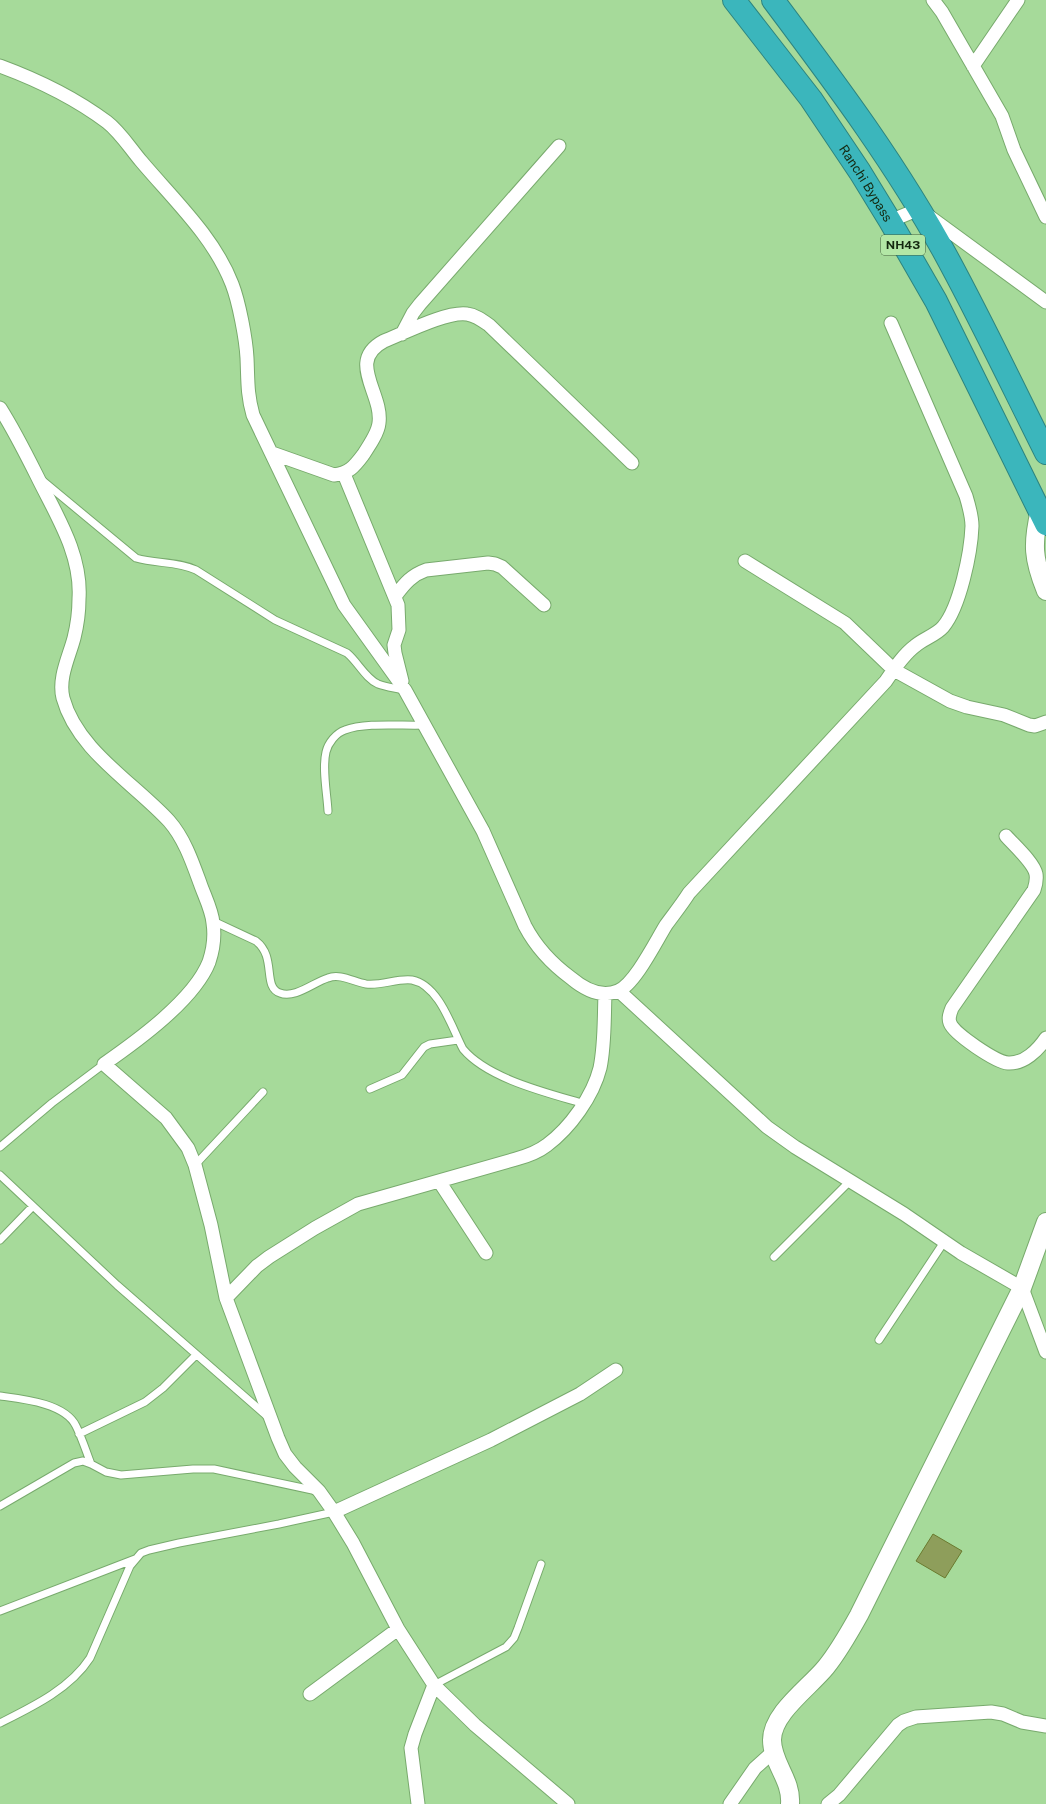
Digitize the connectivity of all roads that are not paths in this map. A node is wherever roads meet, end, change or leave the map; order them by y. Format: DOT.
graph roads {
  1 [pos="734,0"];
  2 [pos="773,0"];
  3 [pos="933,0"];
  4 [pos="1018,0"];
  5 [pos="0,66"];
  6 [pos="973,66"];
  7 [pos="559,146"];
  8 [pos="919,208"];
  9 [pos="1046,217"];
  10 [pos="890,221"];
  11 [pos="1046,302"];
  12 [pos="892,323"];
  13 [pos="402,334"];
  14 [pos="0,408"];
  15 [pos="272,453"];
  16 [pos="1046,453"];
  17 [pos="632,463"];
  18 [pos="344,474"];
  19 [pos="37,476"];
  20 [pos="1043,517"];
  21 [pos="745,561"];
  22 [pos="1046,591"];
  23 [pos="396,595"];
  24 [pos="544,605"];
  25 [pos="894,670"];
  26 [pos="405,690"];
  27 [pos="1046,722"];
  28 [pos="424,725"];
  29 [pos="328,810"];
  30 [pos="1006,836"];
  31 [pos="213,921"];
  32 [pos="619,991"];
  33 [pos="605,994"];
  34 [pos="1046,1038"];
  35 [pos="458,1040"];
  36 [pos="104,1064"];
  37 [pos="370,1089"];
  38 [pos="263,1092"];
  39 [pos="585,1104"];
  40 [pos="0,1147"];
  41 [pos="195,1166"];
  42 [pos="0,1175"];
  43 [pos="439,1181"];
  44 [pos="850,1181"];
  45 [pos="33,1206"];
  46 [pos="1046,1222"];
  47 [pos="0,1240"];
  48 [pos="944,1242"];
  49 [pos="486,1253"];
  50 [pos="774,1256"];
  51 [pos="1022,1288"];
  52 [pos="226,1298"];
  53 [pos="879,1340"];
  54 [pos="1046,1352"];
  55 [pos="196,1355"];
  56 [pos="616,1370"];
  57 [pos="0,1396"];
  58 [pos="270,1419"];
  59 [pos="79,1434"];
  60 [pos="91,1464"];
  61 [pos="319,1491"];
  62 [pos="0,1506"];
  63 [pos="334,1512"];
  64 [pos="135,1559"];
  65 [pos="541,1564"];
  66 [pos="0,1611"];
  67 [pos="398,1629"];
  68 [pos="434,1684"];
  69 [pos="310,1694"];
  70 [pos="0,1723"];
  71 [pos="1046,1726"];
  72 [pos="773,1752"];
  73 [pos="418,1804"];
  74 [pos="568,1804"];
  75 [pos="730,1804"];
  76 [pos="790,1804"];
  77 [pos="828,1804"];
  1 -- 10 [label="highway, Ranchi Bypass / NH43"];
  2 -- 8 [label="highway, NH43"];
  3 -- 6 [label="street"];
  4 -- 6 [label="street"];
  5 -- 15 [label="street"];
  6 -- 9 [label="street"];
  7 -- 13 [label="street"];
  8 -- 10 [label="street"];
  8 -- 11 [label="street"];
  8 -- 16 [label="highway, NH43"];
  10 -- 20 [label="highway, Ranchi Bypass / NH43"];
  12 -- 25 [label="street"];
  13 -- 17 [label="street"];
  13 -- 18 [label="street"];
  14 -- 19 [label="street"];
  15 -- 18 [label="street"];
  15 -- 26 [label="street"];
  18 -- 23 [label="street"];
  19 -- 26 [label="lane"];
  19 -- 31 [label="street"];
  20 -- 22 [label="street"];
  21 -- 25 [label="street"];
  23 -- 24 [label="street"];
  23 -- 26 [label="street"];
  25 -- 27 [label="street"];
  25 -- 32 [label="street"];
  26 -- 28 [label="street"];
  28 -- 29 [label="lane"];
  28 -- 33 [label="street"];
  30 -- 34 [label="street"];
  31 -- 35 [label="lane"];
  31 -- 36 [label="street"];
  32 -- 33 [label="street"];
  32 -- 44 [label="street"];
  33 -- 39 [label="street"];
  35 -- 37 [label="lane"];
  35 -- 39 [label="lane"];
  36 -- 40 [label="lane"];
  36 -- 41 [label="street"];
  38 -- 41 [label="lane"];
  39 -- 43 [label="street"];
  41 -- 52 [label="street"];
  42 -- 45 [label="lane"];
  43 -- 49 [label="street"];
  43 -- 52 [label="street"];
  44 -- 48 [label="street"];
  44 -- 50 [label="lane"];
  45 -- 47 [label="lane"];
  45 -- 55 [label="lane"];
  46 -- 51 [label="street"];
  48 -- 51 [label="street"];
  48 -- 53 [label="lane"];
  51 -- 54 [label="street"];
  51 -- 72 [label="street"];
  52 -- 58 [label="street"];
  55 -- 58 [label="lane"];
  55 -- 59 [label="lane"];
  56 -- 63 [label="street"];
  57 -- 59 [label="lane"];
  58 -- 61 [label="street"];
  59 -- 60 [label="lane"];
  60 -- 61 [label="lane"];
  60 -- 62 [label="lane"];
  61 -- 63 [label="street"];
  63 -- 64 [label="lane"];
  63 -- 67 [label="street"];
  64 -- 66 [label="lane"];
  64 -- 70 [label="lane"];
  65 -- 68 [label="lane"];
  67 -- 68 [label="street"];
  67 -- 69 [label="street"];
  68 -- 73 [label="street"];
  68 -- 74 [label="street"];
  71 -- 77 [label="street"];
  72 -- 75 [label="street"];
  72 -- 76 [label="street"];
}
